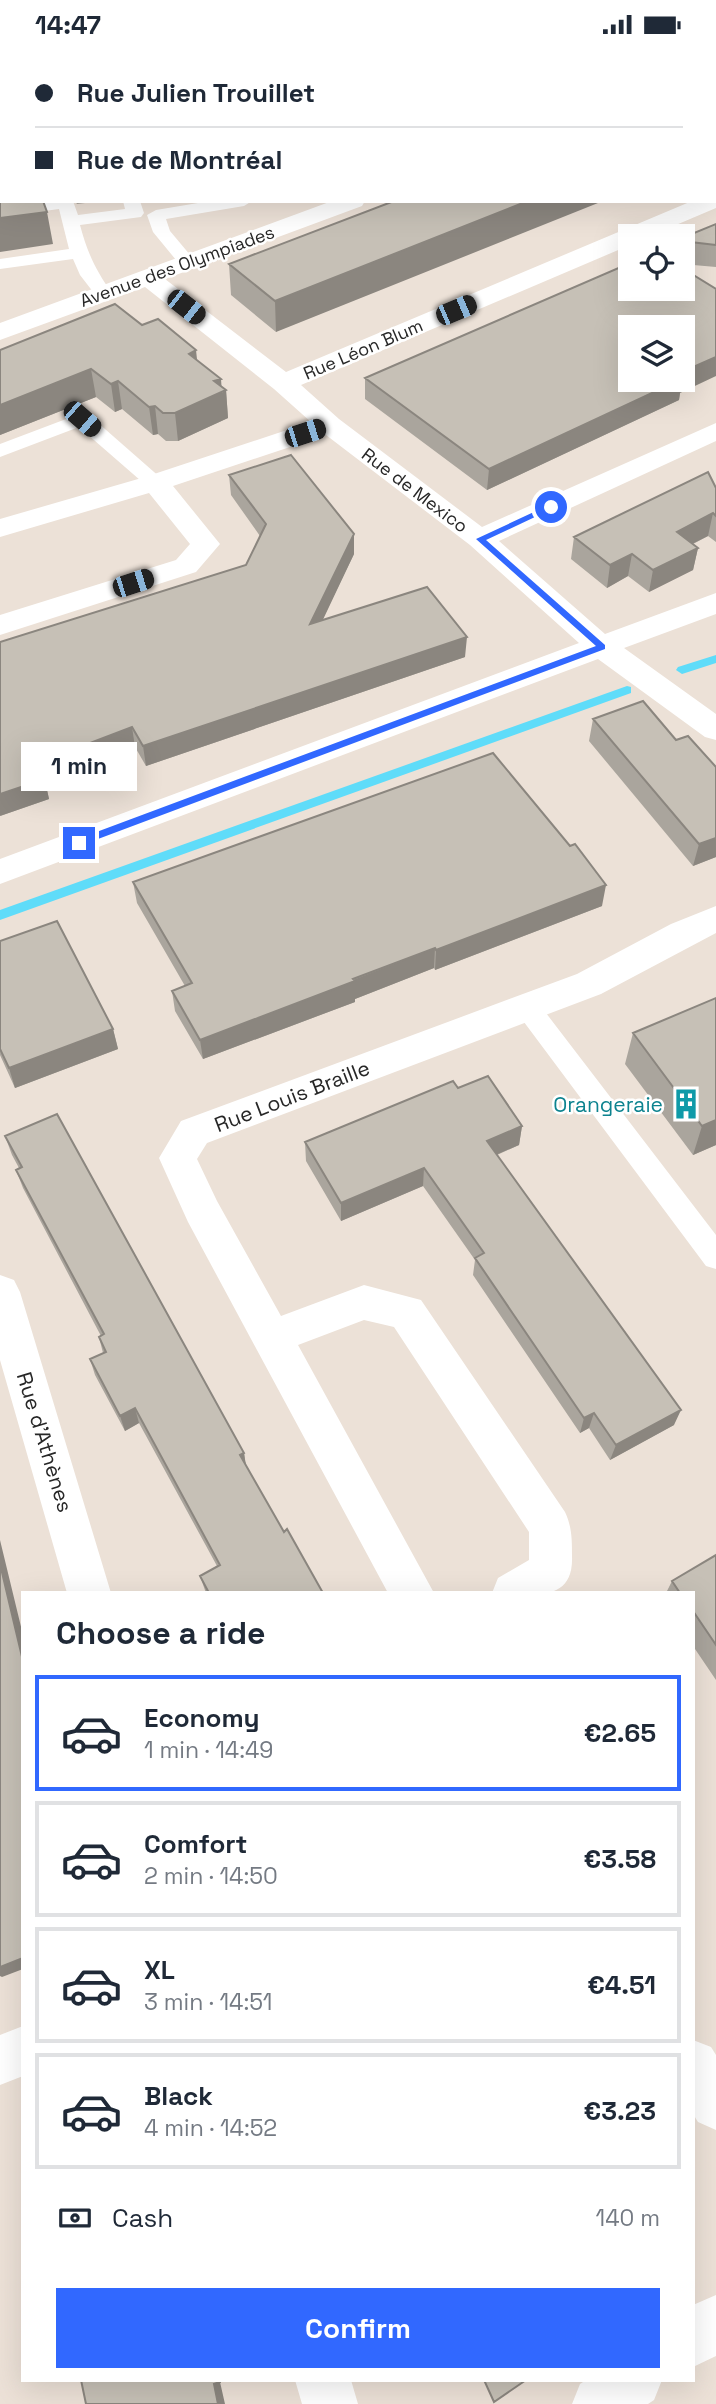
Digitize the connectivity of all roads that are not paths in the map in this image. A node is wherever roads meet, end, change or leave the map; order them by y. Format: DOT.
graph roads {
  1 [pos="58,203"];
  2 [pos="65,203"];
  3 [pos="231,203"];
  4 [pos="349,203"];
  5 [pos="710,203"];
  6 [pos="133,207"];
  7 [pos="0,212"];
  8 [pos="156,215"];
  9 [pos="72,221"];
  10 [pos="79,253"];
  11 [pos="187,262"];
  12 [pos="0,264"];
  13 [pos="146,277"];
  14 [pos="103,293"];
  15 [pos="0,332"];
  16 [pos="283,383"];
  17 [pos="330,425"];
  18 [pos="716,431"];
  19 [pos="0,451"];
  20 [pos="155,483"];
  21 [pos="0,528"];
  22 [pos="480,539"];
  23 [pos="716,603"];
  24 [pos="0,625"];
  25 [pos="602,647"];
  26 [pos="716,729"];
  27 [pos="0,872"];
  28 [pos="716,919"];
  29 [pos="527,1007"];
  30 [pos="716,1257"];
  31 [pos="0,1292"];
  32 [pos="272,1337"];
  33 [pos="88,1591"];
  34 [pos="411,1591"];
  35 [pos="517,1591"];
  36 [pos="21,2052"];
  37 [pos="0,2060"];
  38 [pos="695,2068"];
  39 [pos="716,2104"];
  40 [pos="716,2322"];
  41 [pos="695,2338"];
  42 [pos="324,2382"];
  43 [pos="631,2382"];
  44 [pos="330,2404"];
  45 [pos="600,2404"];
  1 -- 7 [label="lane"];
  2 -- 9 [label="lane"];
  3 -- 8 [label="lane"];
  4 -- 11 [label="street, Avenue des Olympiades"];
  5 -- 16 [label="street, Rue Léon Blum"];
  6 -- 8 [label="lane"];
  6 -- 9 [label="lane"];
  8 -- 11 [label="lane"];
  9 -- 10 [label="lane"];
  10 -- 12 [label="lane"];
  10 -- 14 [label="lane"];
  11 -- 13 [label="street, Avenue des Olympiades"];
  13 -- 14 [label="street, Avenue des Olympiades"];
  13 -- 16 [label="street, Rue de Mexico"];
  14 -- 15 [label="street, Avenue des Olympiades"];
  16 -- 17 [label="street, Rue de Mexico"];
  17 -- 20 [label="street"];
  17 -- 22 [label="street, Rue de Mexico"];
  18 -- 22 [label="street"];
  19 -- 20 [label="lane"];
  20 -- 21 [label="street"];
  20 -- 24 [label="street"];
  22 -- 25 [label="street, Rue de Mexico"];
  23 -- 25 [label="street"];
  25 -- 26 [label="street, Rue de Mexico"];
  25 -- 27 [label="street"];
  28 -- 29 [label="street, Rue Louis Braille"];
  29 -- 30 [label="lane"];
  29 -- 32 [label="street, Rue Louis Braille"];
  31 -- 33 [label="street, Rue d'Athènes"];
  32 -- 34 [label="street, Rue Louis Braille"];
  32 -- 35 [label="street"];
  36 -- 37 [label="street"];
  38 -- 39 [label="street"];
  40 -- 41 [label="street"];
  42 -- 44 [label="street"];
  43 -- 45 [label="street"];
}
